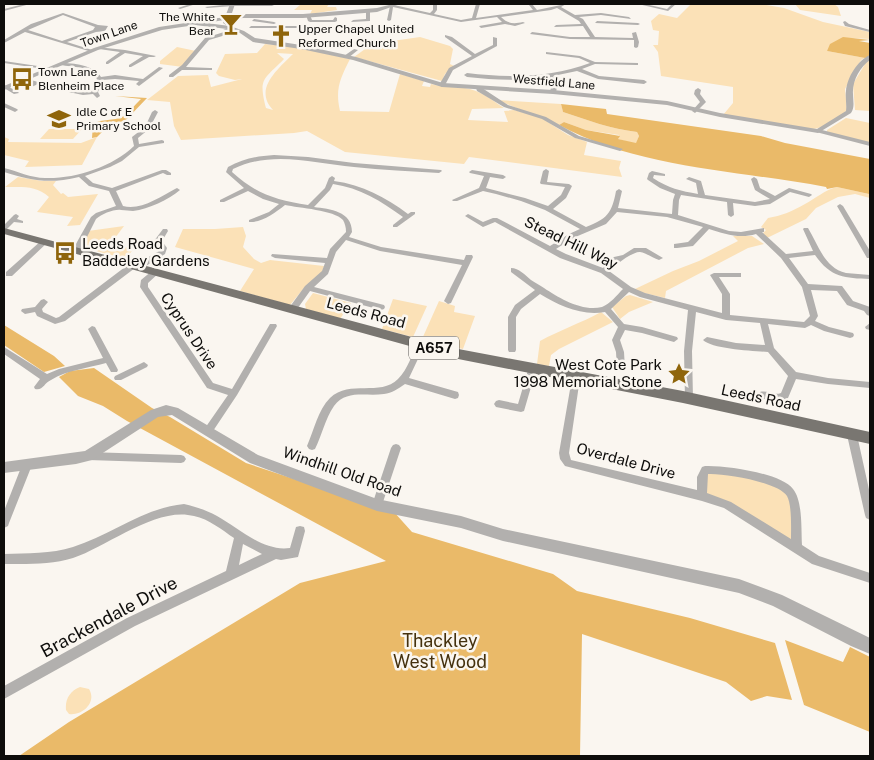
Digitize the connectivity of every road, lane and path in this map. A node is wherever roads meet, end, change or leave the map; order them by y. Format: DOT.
graph roads {
  1 [pos="28,4"];
  2 [pos="194,4"];
  3 [pos="259,4"];
  4 [pos="435,4"];
  5 [pos="478,4"];
  6 [pos="524,4"];
  7 [pos="564,4"];
  8 [pos="640,4"];
  9 [pos="674,4"];
  10 [pos="231,5"];
  11 [pos="272,5"];
  12 [pos="394,6"];
  13 [pos="207,7"];
  14 [pos="558,7"];
  15 [pos="180,8"];
  16 [pos="592,8"];
  17 [pos="4,10"];
  18 [pos="368,10"];
  19 [pos="535,10"];
  20 [pos="625,13"];
  21 [pos="601,14"];
  22 [pos="431,15"];
  23 [pos="308,16"];
  24 [pos="498,16"];
  25 [pos="576,16"];
  26 [pos="255,18"];
  27 [pos="335,18"];
  28 [pos="474,18"];
  29 [pos="226,19"];
  30 [pos="389,20"];
  31 [pos="353,21"];
  32 [pos="629,21"];
  33 [pos="505,22"];
  34 [pos="597,22"];
  35 [pos="845,22"];
  36 [pos="280,23"];
  37 [pos="196,24"];
  38 [pos="638,24"];
  39 [pos="482,25"];
  40 [pos="523,25"];
  41 [pos="584,25"];
  42 [pos="556,26"];
  43 [pos="230,27"];
  44 [pos="251,27"];
  45 [pos="309,27"];
  46 [pos="24,30"];
  47 [pos="870,31"];
  48 [pos="242,32"];
  49 [pos="634,33"];
  50 [pos="532,34"];
  51 [pos="447,36"];
  52 [pos="495,38"];
  53 [pos="593,38"];
  54 [pos="635,39"];
  55 [pos="4,41"];
  56 [pos="63,42"];
  57 [pos="636,47"];
  58 [pos="99,48"];
  59 [pos="356,50"];
  60 [pos="90,51"];
  61 [pos="125,51"];
  62 [pos="548,53"];
  63 [pos="148,55"];
  64 [pos="154,56"];
  65 [pos="475,56"];
  66 [pos="346,57"];
  67 [pos="870,57"];
  68 [pos="4,62"];
  69 [pos="594,62"];
  70 [pos="108,63"];
  71 [pos="62,64"];
  72 [pos="636,64"];
  73 [pos="131,66"];
  74 [pos="161,68"];
  75 [pos="180,68"];
  76 [pos="210,68"];
  77 [pos="50,69"];
  78 [pos="579,70"];
  79 [pos="468,75"];
  80 [pos="549,75"];
  81 [pos="170,76"];
  82 [pos="100,78"];
  83 [pos="141,80"];
  84 [pos="644,82"];
  85 [pos="442,85"];
  86 [pos="137,86"];
  87 [pos="5,88"];
  88 [pos="480,88"];
  89 [pos="61,89"];
  90 [pos="698,90"];
  91 [pos="553,92"];
  92 [pos="16,93"];
  93 [pos="4,105"];
  94 [pos="15,110"];
  95 [pos="155,111"];
  96 [pos="695,111"];
  97 [pos="818,131"];
  98 [pos="162,142"];
  99 [pos="870,144"];
  100 [pos="137,146"];
  101 [pos="620,149"];
  102 [pos="7,171"];
  103 [pos="439,171"];
  104 [pos="472,172"];
  105 [pos="546,172"];
  106 [pos="169,174"];
  107 [pos="80,175"];
  108 [pos="488,175"];
  109 [pos="663,175"];
  110 [pos="503,177"];
  111 [pos="4,178"];
  112 [pos="689,179"];
  113 [pos="754,179"];
  114 [pos="332,180"];
  115 [pos="543,183"];
  116 [pos="248,189"];
  117 [pos="482,189"];
  118 [pos="112,190"];
  119 [pos="618,191"];
  120 [pos="174,194"];
  121 [pos="679,194"];
  122 [pos="809,195"];
  123 [pos="702,196"];
  124 [pos="775,199"];
  125 [pos="730,200"];
  126 [pos="222,201"];
  127 [pos="284,203"];
  128 [pos="840,206"];
  129 [pos="120,207"];
  130 [pos="310,207"];
  131 [pos="463,208"];
  132 [pos="548,209"];
  133 [pos="616,210"];
  134 [pos="731,215"];
  135 [pos="468,216"];
  136 [pos="675,216"];
  137 [pos="251,221"];
  138 [pos="395,226"];
  139 [pos="706,226"];
  140 [pos="11,227"];
  141 [pos="806,229"];
  142 [pos="586,230"];
  143 [pos="165,231"];
  144 [pos="346,238"];
  145 [pos="859,240"];
  146 [pos="870,241"];
  147 [pos="44,242"];
  148 [pos="677,246"];
  149 [pos="551,249"];
  150 [pos="76,250"];
  151 [pos="817,253"];
  152 [pos="275,256"];
  153 [pos="784,256"];
  154 [pos="870,256"];
  155 [pos="659,258"];
  156 [pos="329,261"];
  157 [pos="135,266"];
  158 [pos="514,270"];
  159 [pos="604,271"];
  160 [pos="156,272"];
  161 [pos="8,274"];
  162 [pos="738,275"];
  163 [pos="870,277"];
  164 [pos="806,287"];
  165 [pos="308,288"];
  166 [pos="541,289"];
  167 [pos="628,289"];
  168 [pos="448,301"];
  169 [pos="44,302"];
  170 [pos="381,307"];
  171 [pos="606,308"];
  172 [pos="692,308"];
  173 [pos="38,309"];
  174 [pos="292,310"];
  175 [pos="26,311"];
  176 [pos="870,313"];
  177 [pos="726,317"];
  178 [pos="763,321"];
  179 [pos="810,322"];
  180 [pos="273,326"];
  181 [pos="622,327"];
  182 [pos="92,329"];
  183 [pos="850,335"];
  184 [pos="674,339"];
  185 [pos="707,340"];
  186 [pos="421,344"];
  187 [pos="770,349"];
  188 [pos="4,350"];
  189 [pos="512,350"];
  190 [pos="107,360"];
  191 [pos="144,365"];
  192 [pos="621,369"];
  193 [pos="532,370"];
  194 [pos="793,375"];
  195 [pos="46,378"];
  196 [pos="576,378"];
  197 [pos="403,380"];
  198 [pos="870,385"];
  199 [pos="38,387"];
  200 [pos="234,393"];
  201 [pos="455,395"];
  202 [pos="764,395"];
  203 [pos="689,399"];
  204 [pos="499,404"];
  205 [pos="208,431"];
  206 [pos="852,434"];
  207 [pos="870,438"];
  208 [pos="312,446"];
  209 [pos="396,448"];
  210 [pos="88,456"];
  211 [pos="181,459"];
  212 [pos="27,465"];
  213 [pos="4,468"];
  214 [pos="702,496"];
  215 [pos="378,505"];
  216 [pos="870,516"];
  217 [pos="4,523"];
  218 [pos="300,531"];
  219 [pos="240,536"];
  220 [pos="797,549"];
  221 [pos="274,554"];
  222 [pos="4,559"];
  223 [pos="231,574"];
  224 [pos="870,578"];
  225 [pos="870,646"];
  226 [pos="4,693"];
  1 -- 17 [label="street"];
  2 -- 15 [label="street"];
  3 -- 10 [label="street"];
  3 -- 11 [label="street"];
  4 -- 22 [label="street"];
  5 -- 28 [label="street"];
  6 -- 19 [label="street"];
  7 -- 14 [label="street"];
  8 -- 9 [label="street"];
  10 -- 13 [label="street"];
  10 -- 29 [label="street"];
  12 -- 18 [label="street, Town Lane"];
  12 -- 22 [label="street"];
  12 -- 30 [label="street"];
  14 -- 19 [label="street"];
  14 -- 25 [label="street"];
  16 -- 21 [label="street"];
  18 -- 23 [label="street, Town Lane"];
  18 -- 31 [label="street"];
  19 -- 24 [label="street"];
  20 -- 32 [label="street"];
  21 -- 25 [label="street"];
  21 -- 32 [label="street"];
  22 -- 28 [label="street"];
  23 -- 26 [label="street, Town Lane"];
  23 -- 27 [label="street"];
  24 -- 28 [label="street"];
  24 -- 33 [label="street"];
  25 -- 41 [label="street"];
  26 -- 29 [label="street, Town Lane"];
  26 -- 36 [label="street"];
  26 -- 44 [label="street"];
  29 -- 37 [label="street, Town Lane"];
  29 -- 43 [label="street"];
  32 -- 34 [label="street"];
  32 -- 38 [label="street"];
  33 -- 39 [label="street"];
  33 -- 40 [label="street"];
  35 -- 47 [label="street"];
  37 -- 43 [label="street, Westfield Lane"];
  37 -- 58 [label="street, Town Lane"];
  41 -- 42 [label="street"];
  41 -- 53 [label="street"];
  43 -- 48 [label="street, Westfield Lane"];
  43 -- 75 [label="street"];
  44 -- 45 [label="street"];
  44 -- 48 [label="street"];
  46 -- 55 [label="street"];
  46 -- 56 [label="street"];
  46 -- 56 [label="street"];
  48 -- 66 [label="street, Westfield Lane"];
  49 -- 54 [label="street"];
  50 -- 53 [label="street"];
  51 -- 65 [label="street"];
  52 -- 65 [label="street"];
  53 -- 54 [label="street"];
  54 -- 57 [label="street"];
  56 -- 60 [label="street"];
  58 -- 60 [label="street, Town Lane"];
  58 -- 61 [label="street"];
  59 -- 66 [label="street"];
  60 -- 71 [label="street, Town Lane"];
  61 -- 63 [label="street"];
  61 -- 70 [label="street"];
  62 -- 69 [label="street"];
  63 -- 64 [label="street"];
  63 -- 73 [label="street"];
  65 -- 85 [label="street"];
  66 -- 85 [label="street, Westfield Lane"];
  67 -- 97 [label="street"];
  68 -- 77 [label="street"];
  69 -- 72 [label="street"];
  69 -- 78 [label="street"];
  71 -- 77 [label="street, Town Lane"];
  71 -- 82 [label="street"];
  74 -- 83 [label="street"];
  75 -- 76 [label="street"];
  75 -- 81 [label="street"];
  77 -- 87 [label="street, Town Lane"];
  78 -- 80 [label="street"];
  78 -- 84 [label="street"];
  79 -- 80 [label="street"];
  80 -- 91 [label="street"];
  82 -- 83 [label="street"];
  82 -- 89 [label="street"];
  83 -- 86 [label="street"];
  85 -- 88 [label="street, Westfield Lane"];
  87 -- 92 [label="street"];
  88 -- 91 [label="street, Westfield Lane"];
  88 -- 101 [label="street"];
  90 -- 96 [label="street"];
  91 -- 96 [label="street, Westfield Lane"];
  93 -- 94 [label="street"];
  95 -- 100 [label="street"];
  96 -- 97 [label="street, Westfield Lane"];
  97 -- 99 [label="street"];
  98 -- 100 [label="street"];
  100 -- 107 [label="street"];
  102 -- 107 [label="street"];
  102 -- 111 [label="street"];
  103 -- 116 [label="street"];
  104 -- 108 [label="street"];
  105 -- 115 [label="street"];
  106 -- 118 [label="street"];
  107 -- 118 [label="street"];
  108 -- 110 [label="street"];
  108 -- 117 [label="street"];
  109 -- 121 [label="street"];
  112 -- 123 [label="street"];
  113 -- 124 [label="street"];
  114 -- 130 [label="street"];
  114 -- 138 [label="street"];
  115 -- 132 [label="street"];
  116 -- 126 [label="street"];
  116 -- 127 [label="street"];
  117 -- 131 [label="street"];
  117 -- 132 [label="street"];
  118 -- 129 [label="street"];
  119 -- 133 [label="street"];
  120 -- 129 [label="street"];
  121 -- 123 [label="street"];
  121 -- 136 [label="street"];
  122 -- 124 [label="street"];
  123 -- 125 [label="street"];
  124 -- 125 [label="street"];
  125 -- 134 [label="street"];
  127 -- 130 [label="street"];
  127 -- 137 [label="street"];
  128 -- 145 [label="street"];
  129 -- 150 [label="street"];
  130 -- 144 [label="street"];
  132 -- 142 [label="street"];
  133 -- 136 [label="street"];
  133 -- 142 [label="street"];
  135 -- 149 [label="street, Stead Hill Way"];
  136 -- 139 [label="street"];
  139 -- 148 [label="street"];
  139 -- 153 [label="street"];
  140 -- 147 [label="main road, Leeds Road / A657"];
  141 -- 151 [label="street"];
  142 -- 149 [label="street"];
  143 -- 157 [label="street"];
  144 -- 156 [label="street"];
  144 -- 168 [label="street"];
  145 -- 146 [label="street"];
  145 -- 154 [label="street"];
  147 -- 150 [label="main road, Leeds Road / A657"];
  147 -- 161 [label="street"];
  149 -- 159 [label="street, Stead Hill Way"];
  150 -- 157 [label="main road, Leeds Road / A657"];
  151 -- 153 [label="street"];
  151 -- 163 [label="street"];
  152 -- 156 [label="street"];
  153 -- 164 [label="street"];
  155 -- 159 [label="street"];
  156 -- 165 [label="street"];
  157 -- 160 [label="main road, Leeds Road / A657"];
  157 -- 173 [label="street"];
  158 -- 166 [label="street"];
  159 -- 167 [label="street, Stead Hill Way"];
  160 -- 174 [label="main road, Leeds Road / A657"];
  160 -- 200 [label="street, Cyprus Drive"];
  162 -- 177 [label="street"];
  164 -- 176 [label="street"];
  164 -- 179 [label="street"];
  165 -- 170 [label="street"];
  165 -- 174 [label="street"];
  166 -- 171 [label="street"];
  166 -- 189 [label="street"];
  167 -- 171 [label="street"];
  167 -- 172 [label="street, Stead Hill Way"];
  169 -- 173 [label="street"];
  171 -- 181 [label="street"];
  172 -- 177 [label="street, Stead Hill Way"];
  172 -- 203 [label="street"];
  173 -- 175 [label="street"];
  174 -- 186 [label="main road, Leeds Road / A657"];
  177 -- 178 [label="street, Stead Hill Way"];
  178 -- 179 [label="street, Stead Hill Way"];
  178 -- 187 [label="street"];
  179 -- 183 [label="street"];
  180 -- 200 [label="street"];
  181 -- 184 [label="street"];
  181 -- 192 [label="street"];
  182 -- 190 [label="street"];
  185 -- 187 [label="street"];
  186 -- 193 [label="main road, Leeds Road / A657"];
  186 -- 197 [label="street"];
  187 -- 194 [label="street"];
  188 -- 195 [label="street"];
  190 -- 191 [label="street"];
  190 -- 195 [label="street"];
  193 -- 196 [label="main road, Leeds Road / A657"];
  193 -- 204 [label="street"];
  194 -- 198 [label="street"];
  194 -- 202 [label="street"];
  195 -- 199 [label="street"];
  196 -- 203 [label="main road, Leeds Road / A657"];
  196 -- 214 [label="street, Overdale Drive"];
  197 -- 201 [label="street"];
  197 -- 208 [label="street"];
  200 -- 205 [label="street"];
  203 -- 206 [label="main road, Leeds Road / A657"];
  205 -- 210 [label="street, Windhill Old Road"];
  205 -- 215 [label="street, Windhill Old Road"];
  206 -- 207 [label="main road, Leeds Road / A657"];
  206 -- 216 [label="street"];
  209 -- 215 [label="street"];
  210 -- 211 [label="street"];
  210 -- 212 [label="street, Windhill Old Road"];
  212 -- 213 [label="street, Windhill Old Road"];
  212 -- 217 [label="street"];
  214 -- 220 [label="street"];
  214 -- 220 [label="street"];
  215 -- 225 [label="street, Windhill Old Road"];
  218 -- 221 [label="street, Brackendale Drive"];
  219 -- 221 [label="street"];
  219 -- 222 [label="street"];
  219 -- 223 [label="street"];
  220 -- 224 [label="street"];
  221 -- 223 [label="street, Brackendale Drive"];
  223 -- 226 [label="street, Brackendale Drive"];
}
